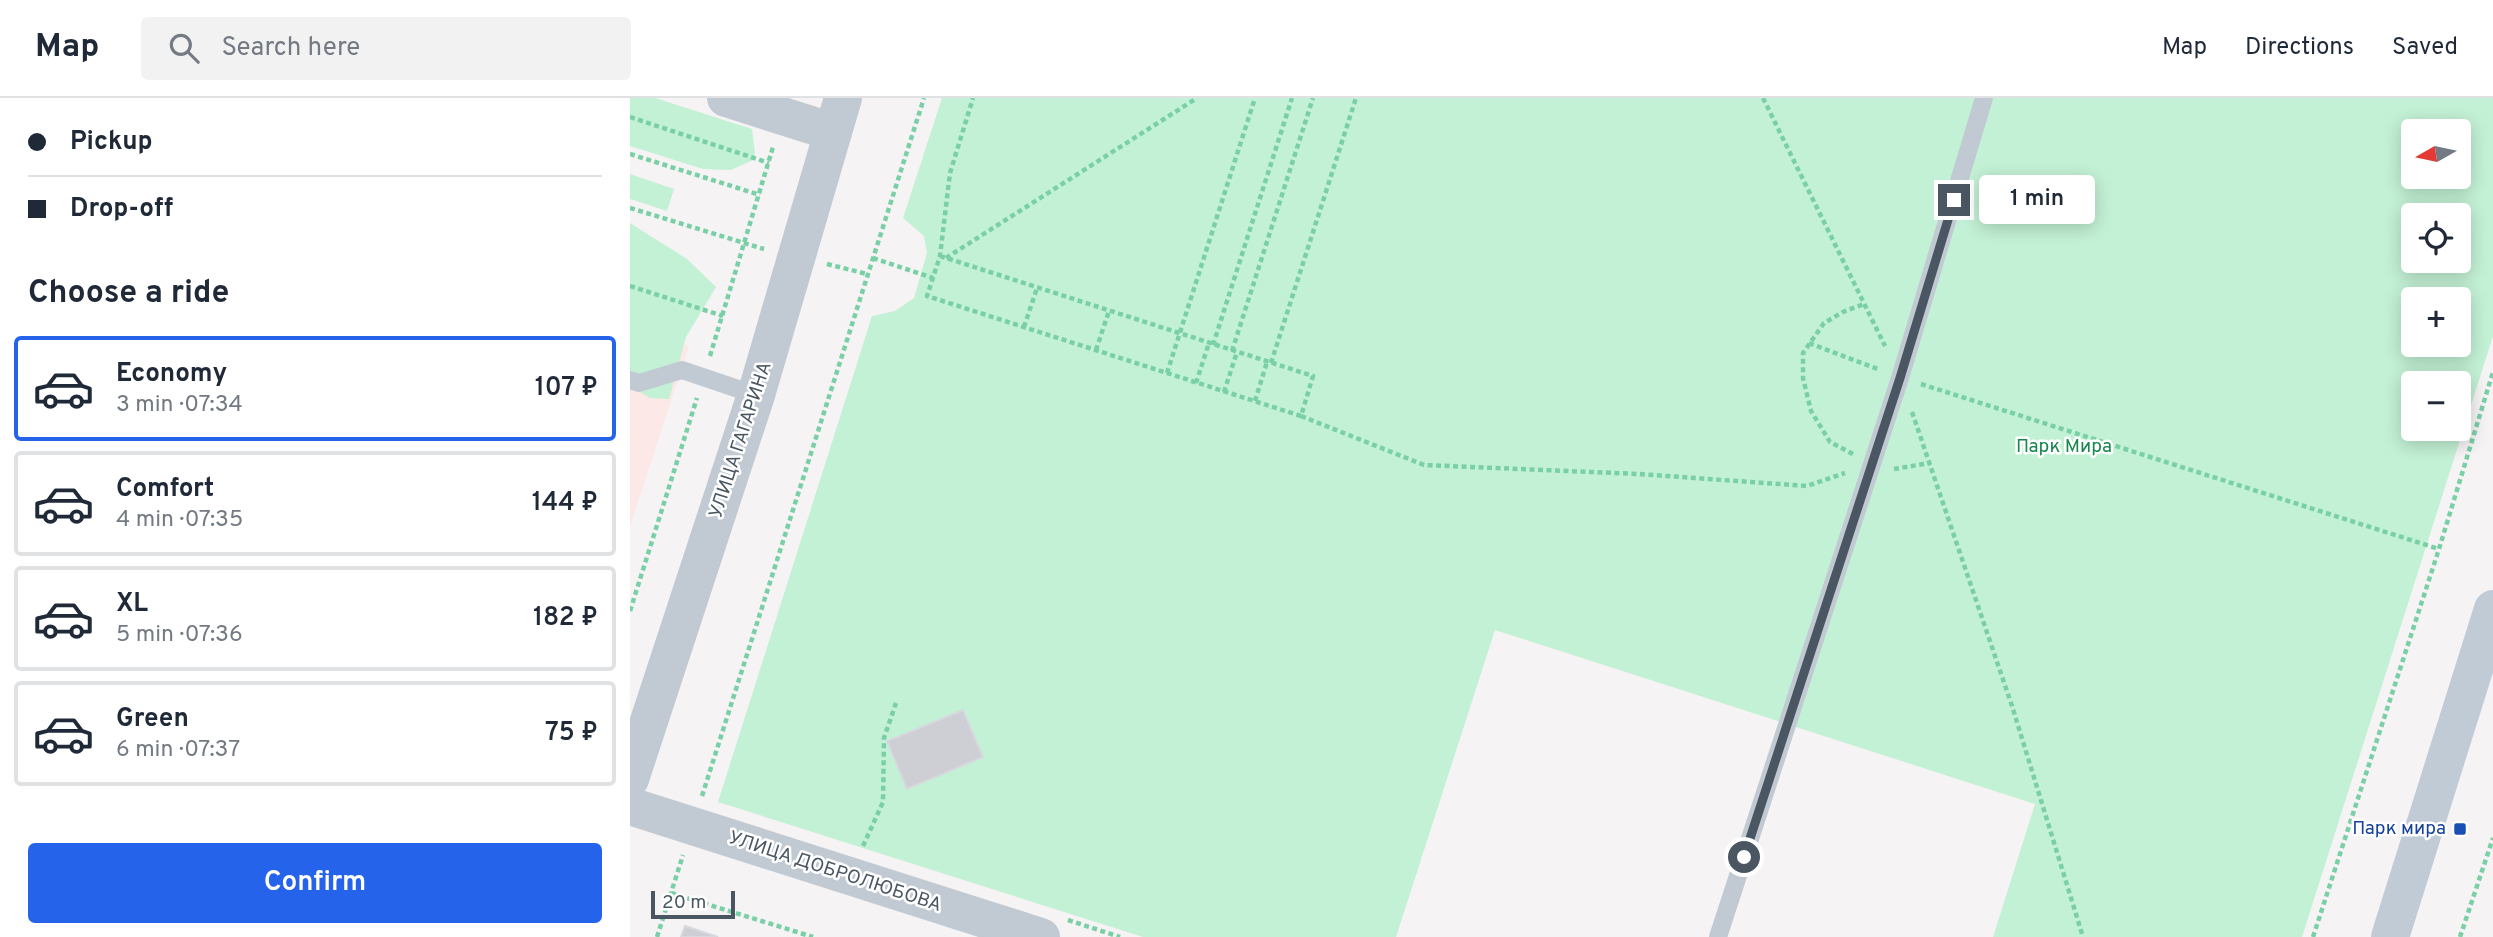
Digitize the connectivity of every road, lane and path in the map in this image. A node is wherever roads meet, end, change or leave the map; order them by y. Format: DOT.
graph roads {
  1 [pos="726,98"];
  2 [pos="924,98"];
  3 [pos="973,98"];
  4 [pos="1197,98"];
  5 [pos="1255,98"];
  6 [pos="1292,98"];
  7 [pos="1313,98"];
  8 [pos="1356,98"];
  9 [pos="1763,98"];
  10 [pos="1984,98"];
  11 [pos="838,115"];
  12 [pos="630,117"];
  13 [pos="630,154"];
  14 [pos="769,163"];
  15 [pos="760,195"];
  16 [pos="630,208"];
  17 [pos="797,256"];
  18 [pos="943,257"];
  19 [pos="873,258"];
  20 [pos="867,274"];
  21 [pos="933,278"];
  22 [pos="630,286"];
  23 [pos="1037,288"];
  24 [pos="1864,304"];
  25 [pos="1109,311"];
  26 [pos="723,316"];
  27 [pos="1024,327"];
  28 [pos="1180,334"];
  29 [pos="1809,343"];
  30 [pos="1211,344"];
  31 [pos="1096,350"];
  32 [pos="1234,352"];
  33 [pos="1269,363"];
  34 [pos="2493,372"];
  35 [pos="1167,373"];
  36 [pos="1900,378"];
  37 [pos="630,380"];
  38 [pos="1196,383"];
  39 [pos="1224,392"];
  40 [pos="756,395"];
  41 [pos="1255,401"];
  42 [pos="1301,416"];
  43 [pos="1930,463"];
  44 [pos="1872,464"];
  45 [pos="2439,549"];
  46 [pos="2493,609"];
  47 [pos="2484,670"];
  48 [pos="895,703"];
  49 [pos="630,779"];
  50 [pos="630,806"];
  51 [pos="692,826"];
  52 [pos="2493,838"];
  53 [pos="860,853"];
  54 [pos="671,893"];
  55 [pos="1040,931"];
  56 [pos="657,937"];
  57 [pos="813,937"];
  58 [pos="1121,937"];
  59 [pos="1718,937"];
  60 [pos="2083,937"];
  61 [pos="2313,937"];
  62 [pos="2390,937"];
  63 [pos="2460,937"];
  1 -- 11 [label="street"];
  2 -- 19 [label="path"];
  3 -- 18 [label="path"];
  4 -- 18 [label="path"];
  5 -- 28 [label="path"];
  6 -- 30 [label="path"];
  7 -- 32 [label="path"];
  8 -- 33 [label="path"];
  9 -- 24 [label="path"];
  10 -- 36 [label="lane"];
  11 -- 17 [label="street, УЛИЦА ГАГАРИНА"];
  12 -- 14 [label="path"];
  13 -- 15 [label="path"];
  16 -- 17 [label="path"];
  17 -- 20 [label="path"];
  17 -- 40 [label="street, УЛИЦА ГАГАРИНА"];
  18 -- 21 [label="path"];
  18 -- 23 [label="path"];
  19 -- 20 [label="path"];
  19 -- 21 [label="path"];
  20 -- 51 [label="path"];
  21 -- 27 [label="path"];
  22 -- 26 [label="path"];
  23 -- 25 [label="path"];
  23 -- 27 [label="path"];
  24 -- 29 [label="path"];
  24 -- 36 [label="path"];
  25 -- 28 [label="path"];
  25 -- 31 [label="path"];
  27 -- 31 [label="path"];
  28 -- 30 [label="path"];
  28 -- 35 [label="path"];
  29 -- 36 [label="path"];
  29 -- 44 [label="path"];
  30 -- 32 [label="path"];
  30 -- 38 [label="path"];
  31 -- 35 [label="path"];
  32 -- 33 [label="path"];
  32 -- 39 [label="path"];
  33 -- 41 [label="path"];
  33 -- 42 [label="path"];
  34 -- 45 [label="path"];
  35 -- 38 [label="path"];
  36 -- 43 [label="path"];
  36 -- 44 [label="lane"];
  36 -- 45 [label="path"];
  37 -- 40 [label="lane"];
  38 -- 39 [label="path"];
  39 -- 41 [label="path"];
  40 -- 49 [label="street, УЛИЦА ГАГАРИНА"];
  41 -- 42 [label="path"];
  42 -- 44 [label="path"];
  43 -- 44 [label="path"];
  43 -- 60 [label="path"];
  44 -- 59 [label="lane"];
  45 -- 61 [label="path"];
  46 -- 47 [label="main road"];
  47 -- 62 [label="main road"];
  48 -- 53 [label="path"];
  50 -- 51 [label="street, УЛИЦА ДОБРОЛЮБОВА"];
  51 -- 54 [label="path"];
  51 -- 55 [label="street, УЛИЦА ДОБРОЛЮБОВА"];
  52 -- 63 [label="path"];
  54 -- 56 [label="path"];
  54 -- 57 [label="path"];
  55 -- 58 [label="path"];
}
